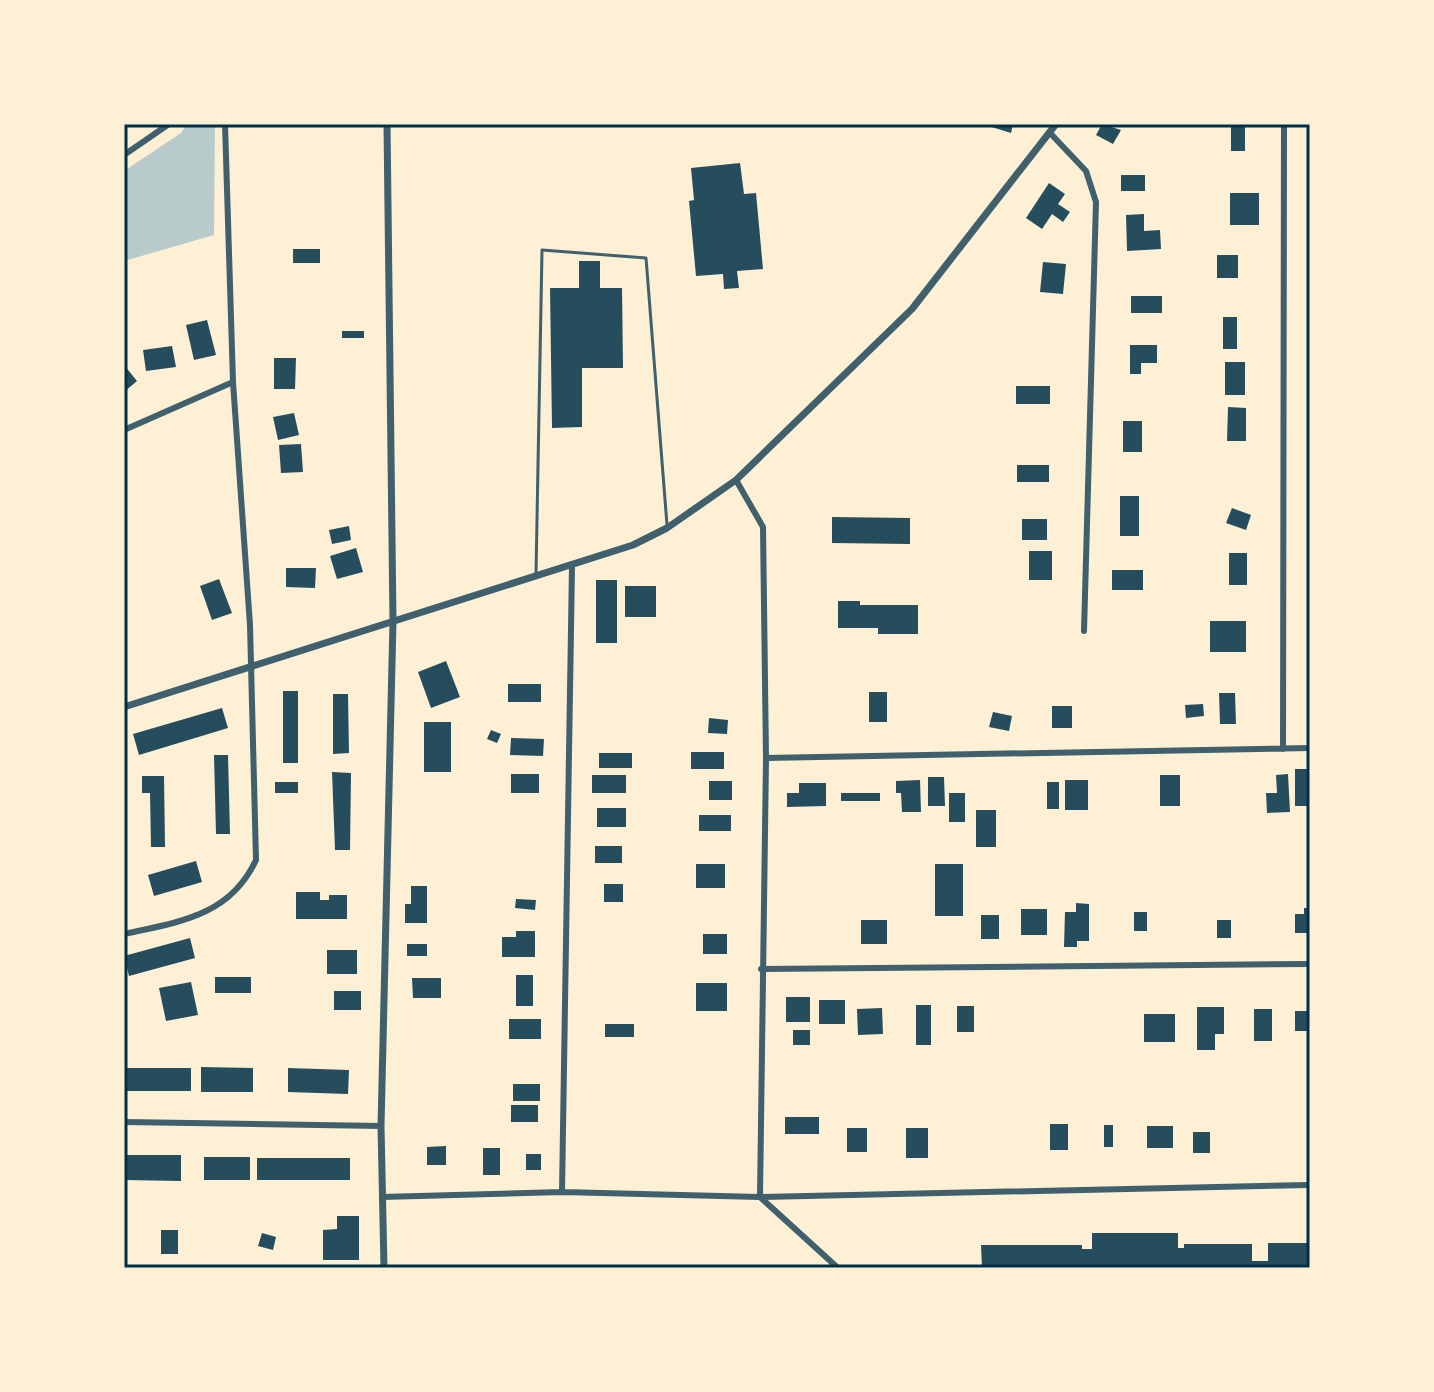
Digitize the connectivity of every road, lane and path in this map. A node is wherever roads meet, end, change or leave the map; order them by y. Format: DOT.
graph roads {
  1 [pos="169,124"];
  2 [pos="225,124"];
  3 [pos="387,124"];
  4 [pos="1056,124"];
  5 [pos="1284,124"];
  6 [pos="1051,134"];
  7 [pos="124,155"];
  8 [pos="233,382"];
  9 [pos="124,430"];
  10 [pos="736,480"];
  11 [pos="667,528"];
  12 [pos="572,566"];
  13 [pos="536,574"];
  14 [pos="393,621"];
  15 [pos="1084,631"];
  16 [pos="251,668"];
  17 [pos="124,707"];
  18 [pos="1310,748"];
  19 [pos="1283,749"];
  20 [pos="766,758"];
  21 [pos="124,934"];
  22 [pos="1310,964"];
  23 [pos="761,969"];
  24 [pos="124,1122"];
  25 [pos="381,1126"];
  26 [pos="1310,1185"];
  27 [pos="562,1192"];
  28 [pos="382,1197"];
  29 [pos="760,1197"];
  30 [pos="384,1268"];
  31 [pos="838,1268"];
  1 -- 7 [label="street"];
  2 -- 8 [label="street"];
  3 -- 14 [label="street"];
  4 -- 6 [label="street"];
  5 -- 19 [label="street"];
  6 -- 10 [label="street"];
  6 -- 15 [label="street"];
  8 -- 9 [label="street"];
  8 -- 16 [label="street"];
  10 -- 11 [label="street"];
  10 -- 20 [label="street"];
  11 -- 12 [label="street"];
  11 -- 13 [label="lane"];
  12 -- 13 [label="street"];
  12 -- 27 [label="street"];
  13 -- 14 [label="street"];
  14 -- 16 [label="street"];
  14 -- 25 [label="street"];
  16 -- 17 [label="street"];
  16 -- 21 [label="street"];
  18 -- 19 [label="street"];
  19 -- 20 [label="street"];
  20 -- 23 [label="street"];
  22 -- 23 [label="street"];
  23 -- 29 [label="street"];
  24 -- 25 [label="street"];
  25 -- 28 [label="street"];
  26 -- 29 [label="street"];
  27 -- 28 [label="street"];
  27 -- 29 [label="street"];
  28 -- 30 [label="street"];
  29 -- 31 [label="street"];
}
